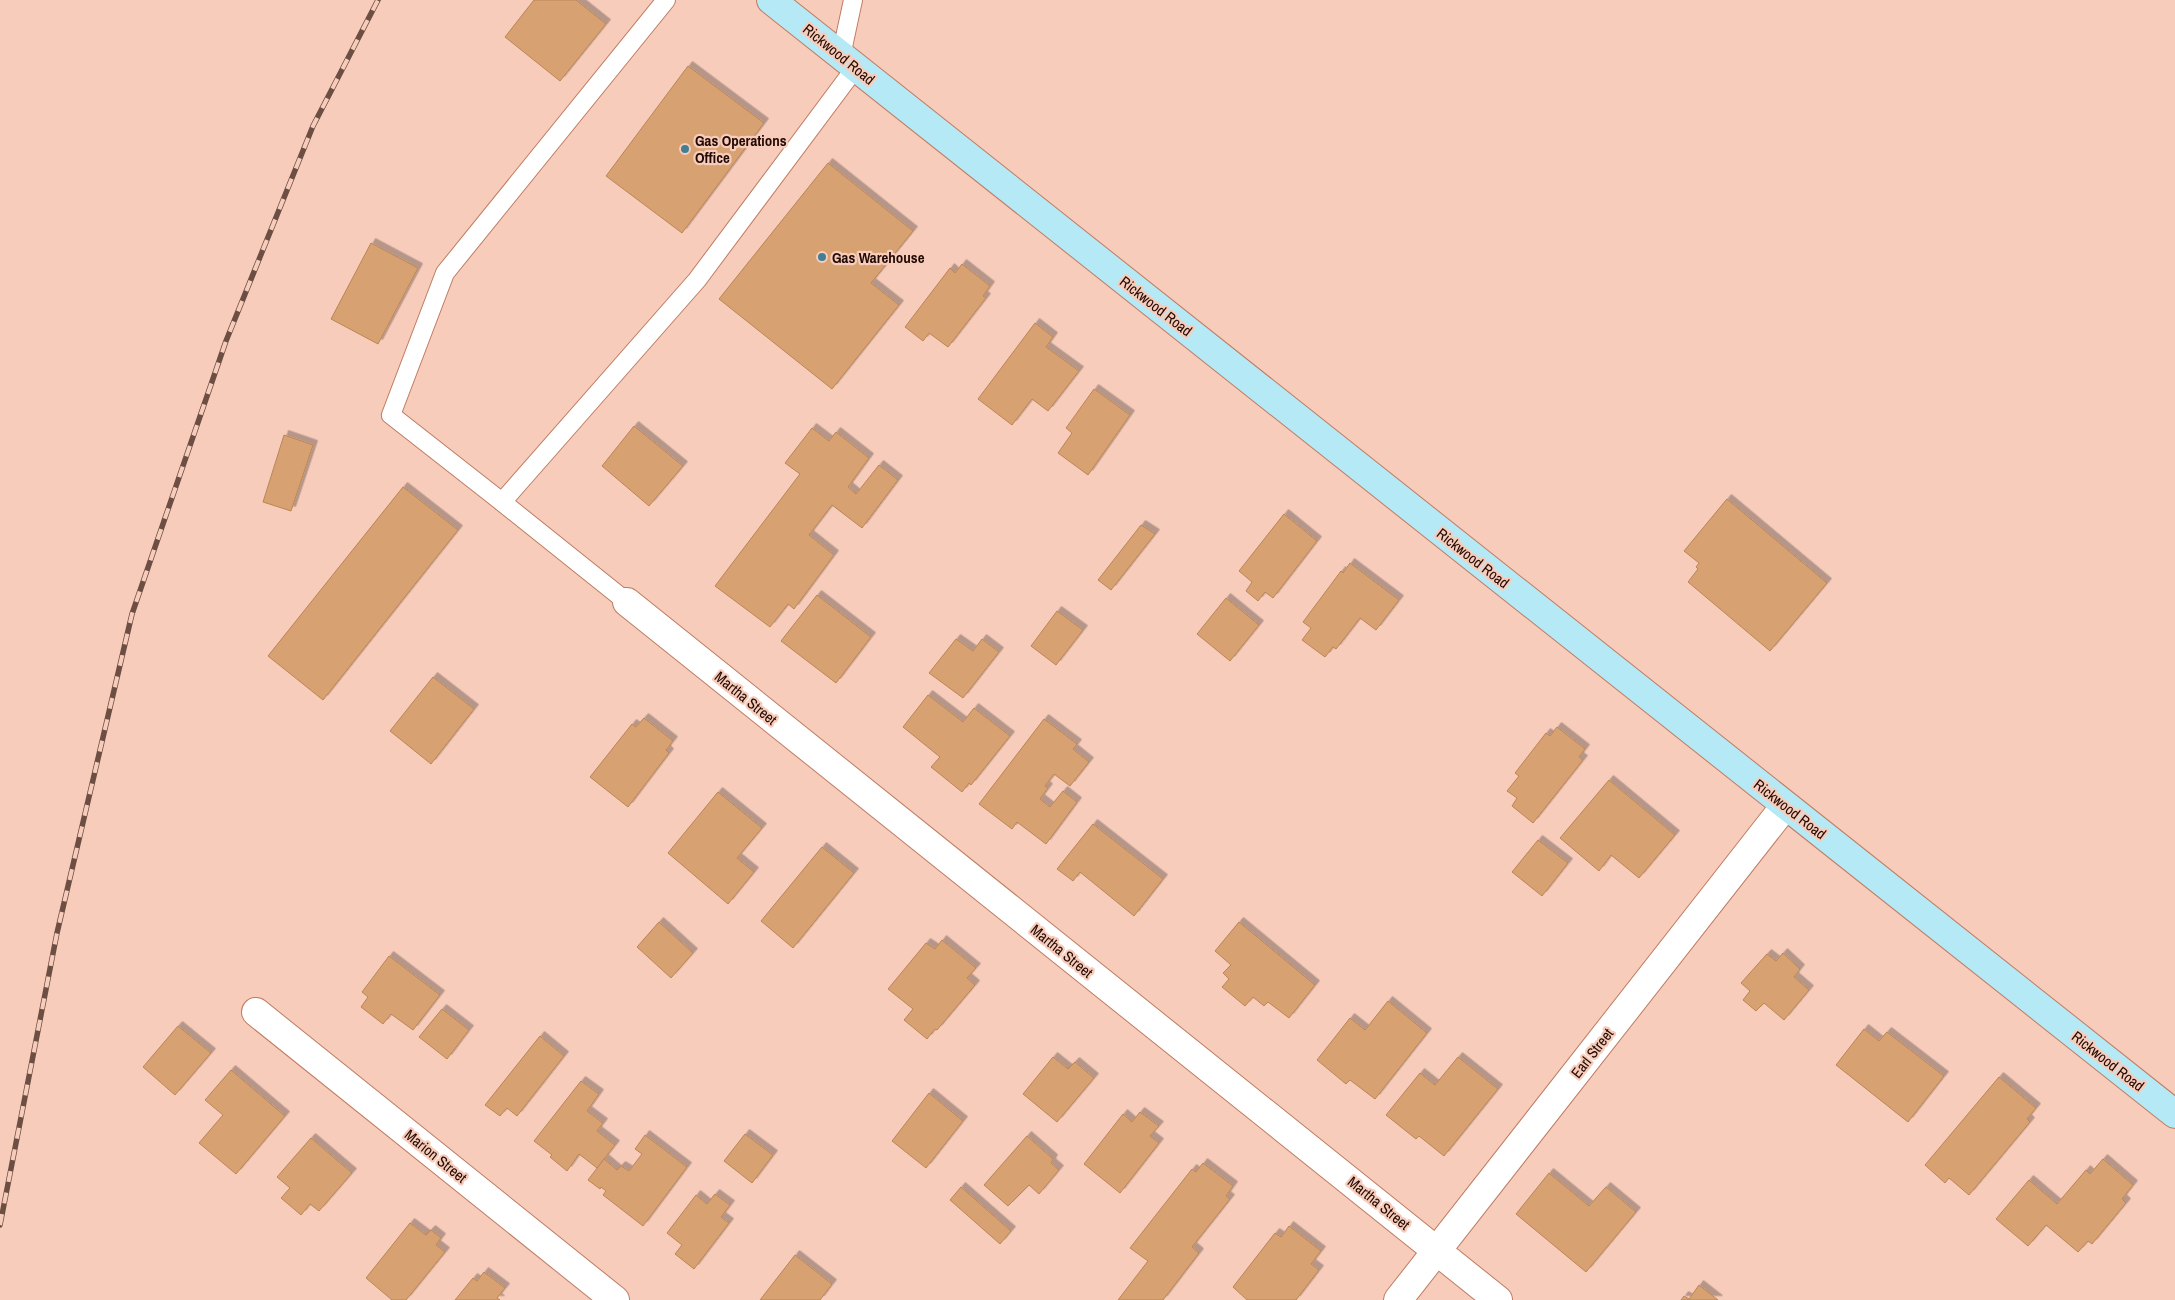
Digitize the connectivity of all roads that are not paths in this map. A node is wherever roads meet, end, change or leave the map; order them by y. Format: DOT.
graph roads {
  1 [pos="666,0"];
  2 [pos="772,0"];
  3 [pos="853,0"];
  4 [pos="849,62"];
  5 [pos="502,502"];
  6 [pos="627,602"];
  7 [pos="1785,806"];
  8 [pos="256,1012"];
  9 [pos="2175,1114"];
  10 [pos="1438,1251"];
  11 [pos="615,1300"];
  12 [pos="1398,1300"];
  13 [pos="1498,1300"];
  1 -- 5 [label="lane"];
  2 -- 4 [label="main road, Rickwood Road"];
  3 -- 4 [label="lane"];
  4 -- 5 [label="lane"];
  4 -- 7 [label="main road, Rickwood Road"];
  5 -- 6 [label="lane"];
  6 -- 10 [label="street, Martha Street"];
  7 -- 9 [label="main road, Rickwood Road"];
  7 -- 10 [label="street, Earl Street"];
  8 -- 11 [label="street, Marion Street"];
  10 -- 12 [label="street, Earl Street"];
  10 -- 13 [label="street, Martha Street"];
}
